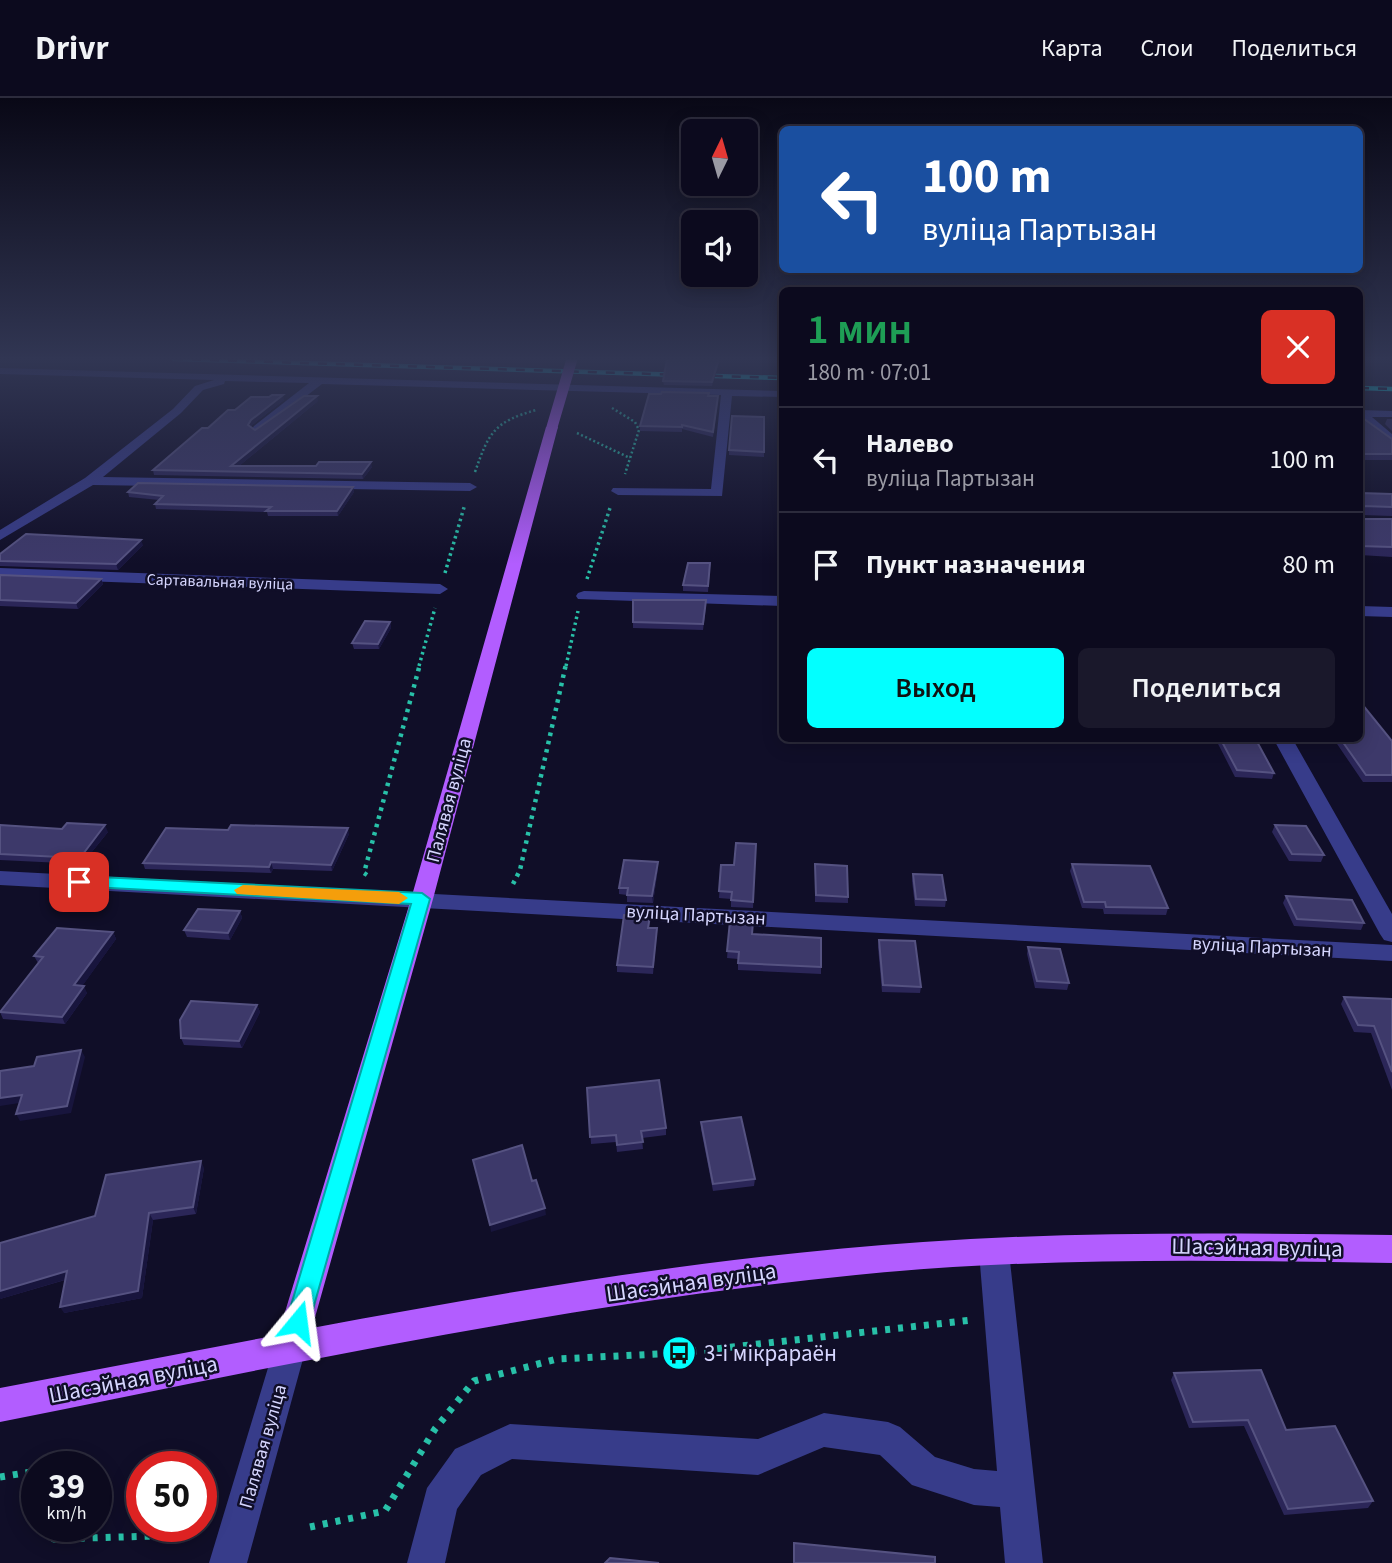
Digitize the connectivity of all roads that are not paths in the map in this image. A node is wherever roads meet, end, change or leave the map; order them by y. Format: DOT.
graph roads {
  1 [pos="157,427"];
  2 [pos="552,427"];
  3 [pos="724,427"];
  4 [pos="1377,427"];
  5 [pos="1392,440"];
  6 [pos="90,481"];
  7 [pos="470,487"];
  8 [pos="618,491"];
  9 [pos="0,536"];
  10 [pos="0,573"];
  11 [pos="440,589"];
  12 [pos="584,596"];
  13 [pos="779,601"];
  14 [pos="1363,611"];
  15 [pos="1392,612"];
  16 [pos="1284,742"];
  17 [pos="0,878"];
  18 [pos="422,899"];
  19 [pos="1392,934"];
  20 [pos="1392,953"];
  21 [pos="1392,1249"];
  22 [pos="994,1252"];
  23 [pos="290,1348"];
  24 [pos="0,1405"];
  25 [pos="1017,1491"];
  26 [pos="228,1563"];
  27 [pos="426,1563"];
  28 [pos="1024,1563"];
  1 -- 6 [label="street"];
  2 -- 18 [label="main road, Палявая вуліца, bridge"];
  3 -- 8 [label="street"];
  4 -- 5 [label="street"];
  6 -- 7 [label="street"];
  6 -- 9 [label="street"];
  10 -- 11 [label="street, Сартавальная вуліца"];
  12 -- 13 [label="street"];
  14 -- 15 [label="street"];
  16 -- 19 [label="street"];
  17 -- 18 [label="street, вуліца Партызан"];
  18 -- 20 [label="street, вуліца Партызан"];
  18 -- 23 [label="main road, Палявая вуліца"];
  21 -- 22 [label="main road, Шасэйная вуліца"];
  22 -- 23 [label="main road, Шасэйная вуліца"];
  22 -- 25 [label="street"];
  23 -- 24 [label="main road, Шасэйная вуліца"];
  23 -- 26 [label="street, Палявая вуліца"];
  25 -- 27 [label="street"];
  25 -- 28 [label="street"];
}
